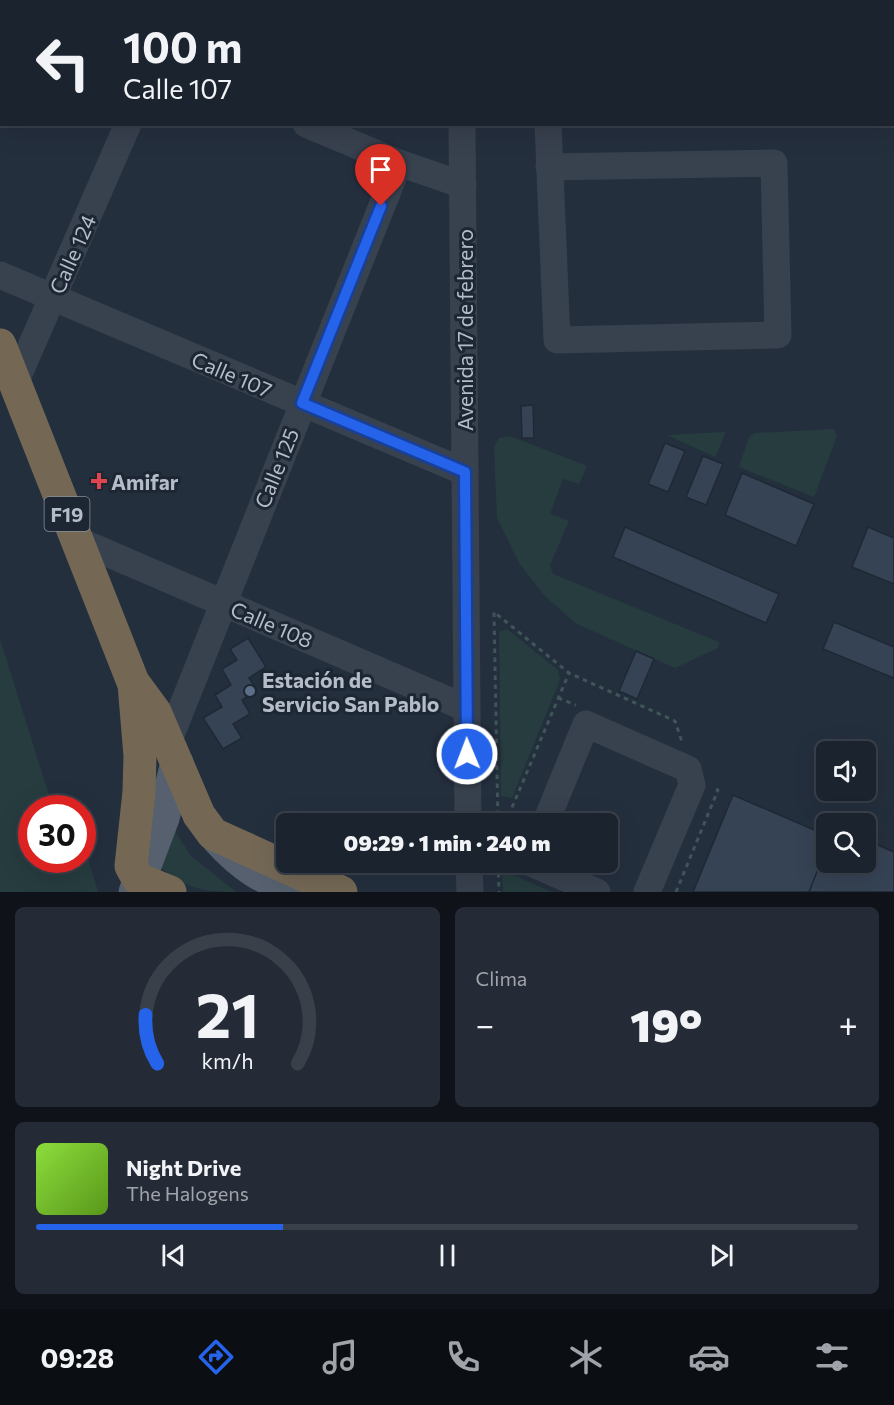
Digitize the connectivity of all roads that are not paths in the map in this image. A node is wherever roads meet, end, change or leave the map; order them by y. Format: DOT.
graph roads {
  1 [pos="127,126"];
  2 [pos="311,126"];
  3 [pos="462,126"];
  4 [pos="548,126"];
  5 [pos="399,163"];
  6 [pos="549,167"];
  7 [pos="463,185"];
  8 [pos="0,275"];
  9 [pos="52,298"];
  10 [pos="0,345"];
  11 [pos="15,383"];
  12 [pos="302,403"];
  13 [pos="465,472"];
  14 [pos="77,540"];
  15 [pos="222,603"];
  16 [pos="133,682"];
  17 [pos="466,708"];
  18 [pos="173,751"];
  19 [pos="468,813"];
  20 [pos="550,813"];
  21 [pos="213,834"];
  22 [pos="469,873"];
  23 [pos="552,873"];
  24 [pos="136,885"];
  25 [pos="264,886"];
  26 [pos="588,890"];
  27 [pos="170,892"];
  28 [pos="297,892"];
  29 [pos="341,892"];
  30 [pos="470,892"];
  31 [pos="647,892"];
  1 -- 9 [label="street, Calle 124"];
  2 -- 5 [label="street"];
  3 -- 7 [label="street, Avenida 17 de febrero"];
  4 -- 6 [label="street"];
  5 -- 7 [label="street"];
  5 -- 12 [label="street, Calle 125"];
  6 -- 6 [label="street"];
  7 -- 13 [label="street, Avenida 17 de febrero"];
  8 -- 9 [label="street, Calle 107"];
  9 -- 11 [label="street, Calle 124"];
  9 -- 12 [label="street, Calle 107"];
  10 -- 11 [label="highway, F19"];
  11 -- 14 [label="highway, F19"];
  12 -- 13 [label="street, Calle 107"];
  12 -- 15 [label="street, Calle 125"];
  13 -- 17 [label="street, Avenida 17 de febrero"];
  14 -- 15 [label="street, Calle 108"];
  14 -- 16 [label="highway, F19"];
  15 -- 17 [label="street, Calle 108"];
  15 -- 18 [label="street, Calle 125"];
  16 -- 18 [label="highway, F19"];
  16 -- 24 [label="highway, F19"];
  17 -- 19 [label="street, Avenida 17 de febrero"];
  18 -- 21 [label="highway, F19"];
  18 -- 24 [label="main road"];
  20 -- 31 [label="street"];
  21 -- 25 [label="main road, F19"];
  21 -- 29 [label="highway"];
  22 -- 30 [label="street"];
  23 -- 26 [label="street"];
  24 -- 27 [label="highway"];
  25 -- 28 [label="main road, F19"];
}
